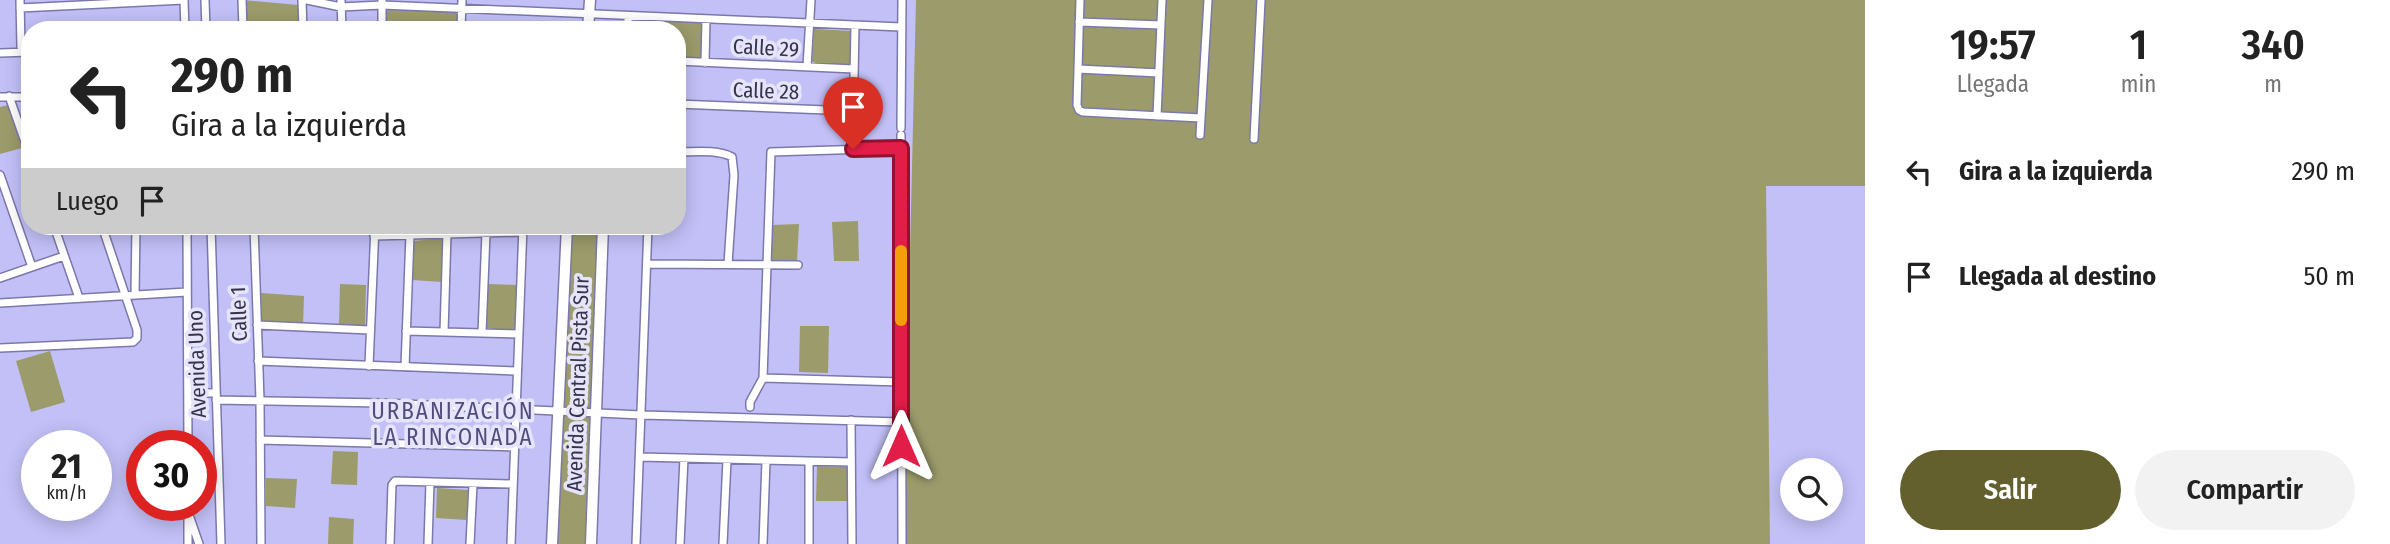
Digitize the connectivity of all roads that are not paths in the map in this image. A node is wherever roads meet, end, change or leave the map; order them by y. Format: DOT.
graph roads {
  1 [pos="184,0"];
  2 [pos="205,0"];
  3 [pos="242,0"];
  4 [pos="305,0"];
  5 [pos="462,0"];
  6 [pos="590,0"];
  7 [pos="811,0"];
  8 [pos="902,0"];
  9 [pos="1080,0"];
  10 [pos="1162,0"];
  11 [pos="1208,0"];
  12 [pos="1261,0"];
  13 [pos="341,3"];
  14 [pos="382,3"];
  15 [pos="20,4"];
  16 [pos="462,10"];
  17 [pos="589,15"];
  18 [pos="628,16"];
  19 [pos="706,19"];
  20 [pos="185,21"];
  21 [pos="206,21"];
  22 [pos="243,21"];
  23 [pos="304,21"];
  24 [pos="342,21"];
  25 [pos="382,21"];
  26 [pos="461,21"];
  27 [pos="589,21"];
  28 [pos="628,21"];
  29 [pos="1079,22"];
  30 [pos="810,24"];
  31 [pos="1161,25"];
  32 [pos="855,26"];
  33 [pos="901,27"];
  34 [pos="21,47"];
  35 [pos="21,52"];
  36 [pos="0,53"];
  37 [pos="686,62"];
  38 [pos="705,63"];
  39 [pos="807,67"];
  40 [pos="854,69"];
  41 [pos="1078,69"];
  42 [pos="1159,73"];
  43 [pos="9,96"];
  44 [pos="0,97"];
  45 [pos="21,97"];
  46 [pos="686,104"];
  47 [pos="853,111"];
  48 [pos="1157,116"];
  49 [pos="1200,118"];
  50 [pos="853,129"];
  51 [pos="21,130"];
  52 [pos="1199,135"];
  53 [pos="1254,139"];
  54 [pos="901,148"];
  55 [pos="686,152"];
  56 [pos="0,175"];
  57 [pos="9,201"];
  58 [pos="0,204"];
  59 [pos="21,234"];
  60 [pos="21,235"];
  61 [pos="57,235"];
  62 [pos="105,235"];
  63 [pos="136,235"];
  64 [pos="187,235"];
  65 [pos="211,235"];
  66 [pos="254,235"];
  67 [pos="410,235"];
  68 [pos="447,235"];
  69 [pos="486,235"];
  70 [pos="523,235"];
  71 [pos="567,235"];
  72 [pos="603,235"];
  73 [pos="648,235"];
  74 [pos="374,236"];
  75 [pos="64,256"];
  76 [pos="647,264"];
  77 [pos="728,264"];
  78 [pos="766,264"];
  79 [pos="798,265"];
  80 [pos="33,267"];
  81 [pos="0,278"];
  82 [pos="187,292"];
  83 [pos="135,295"];
  84 [pos="126,296"];
  85 [pos="79,298"];
  86 [pos="0,303"];
  87 [pos="257,325"];
  88 [pos="370,330"];
  89 [pos="407,331"];
  90 [pos="444,332"];
  91 [pos="482,333"];
  92 [pos="519,334"];
  93 [pos="0,348"];
  94 [pos="258,361"];
  95 [pos="369,366"];
  96 [pos="405,367"];
  97 [pos="517,371"];
  98 [pos="763,378"];
  99 [pos="187,379"];
  100 [pos="901,382"];
  101 [pos="197,393"];
  102 [pos="216,397"];
  103 [pos="260,400"];
  104 [pos="187,407"];
  105 [pos="750,407"];
  106 [pos="516,408"];
  107 [pos="559,411"];
  108 [pos="597,412"];
  109 [pos="641,415"];
  110 [pos="851,420"];
  111 [pos="901,422"];
  112 [pos="188,430"];
  113 [pos="260,440"];
  114 [pos="514,447"];
  115 [pos="640,457"];
  116 [pos="684,458"];
  117 [pos="727,460"];
  118 [pos="766,461"];
  119 [pos="809,462"];
  120 [pos="851,462"];
  121 [pos="430,482"];
  122 [pos="473,484"];
  123 [pos="513,484"];
  124 [pos="188,521"];
  125 [pos="192,521"];
  126 [pos="188,544"];
  127 [pos="199,544"];
  128 [pos="220,544"];
  129 [pos="261,544"];
  130 [pos="390,544"];
  131 [pos="428,544"];
  132 [pos="470,544"];
  133 [pos="511,544"];
  134 [pos="552,544"];
  135 [pos="591,544"];
  136 [pos="636,544"];
  137 [pos="680,544"];
  138 [pos="723,544"];
  139 [pos="763,544"];
  140 [pos="809,544"];
  141 [pos="852,544"];
  142 [pos="902,544"];
  1 -- 15 [label="street"];
  1 -- 20 [label="street"];
  2 -- 21 [label="street"];
  3 -- 22 [label="street"];
  4 -- 13 [label="street"];
  4 -- 23 [label="street"];
  5 -- 16 [label="street"];
  6 -- 17 [label="street"];
  7 -- 30 [label="street"];
  8 -- 33 [label="street"];
  9 -- 29 [label="street"];
  10 -- 31 [label="street"];
  11 -- 49 [label="street"];
  12 -- 53 [label="street"];
  13 -- 14 [label="street"];
  13 -- 24 [label="street"];
  14 -- 16 [label="street"];
  14 -- 25 [label="street"];
  15 -- 34 [label="street"];
  16 -- 17 [label="street"];
  16 -- 26 [label="street"];
  17 -- 18 [label="street"];
  17 -- 27 [label="street"];
  18 -- 19 [label="street"];
  18 -- 28 [label="street"];
  19 -- 30 [label="street"];
  19 -- 38 [label="street"];
  29 -- 31 [label="street"];
  29 -- 41 [label="street"];
  30 -- 32 [label="street"];
  30 -- 39 [label="street"];
  31 -- 42 [label="street"];
  32 -- 33 [label="street"];
  32 -- 40 [label="street"];
  33 -- 54 [label="street"];
  35 -- 36 [label="street"];
  37 -- 38 [label="street, Calle 29"];
  38 -- 39 [label="street, Calle 29"];
  39 -- 40 [label="street, Calle 29"];
  40 -- 47 [label="street"];
  41 -- 42 [label="street"];
  41 -- 48 [label="street"];
  42 -- 48 [label="street"];
  43 -- 44 [label="street"];
  43 -- 45 [label="street"];
  43 -- 51 [label="street"];
  46 -- 47 [label="street, Calle 28"];
  47 -- 50 [label="street"];
  48 -- 49 [label="street"];
  49 -- 52 [label="street"];
  54 -- 78 [label="street"];
  54 -- 100 [label="street"];
  55 -- 77 [label="street"];
  56 -- 57 [label="street"];
  57 -- 58 [label="street"];
  57 -- 59 [label="street"];
  60 -- 80 [label="street"];
  61 -- 75 [label="street"];
  62 -- 84 [label="street"];
  63 -- 83 [label="street"];
  64 -- 82 [label="street, Avenida Uno"];
  65 -- 102 [label="street, Avenida Uno"];
  66 -- 87 [label="street, Calle 1"];
  67 -- 74 [label="street"];
  67 -- 89 [label="street"];
  68 -- 90 [label="street"];
  69 -- 91 [label="street"];
  70 -- 92 [label="street"];
  71 -- 107 [label="street"];
  72 -- 108 [label="street, Avenida Central Pista Sur"];
  73 -- 76 [label="street"];
  74 -- 88 [label="street"];
  75 -- 80 [label="street"];
  75 -- 85 [label="street"];
  76 -- 77 [label="street"];
  76 -- 109 [label="street"];
  77 -- 78 [label="street"];
  78 -- 79 [label="street"];
  78 -- 98 [label="street"];
  80 -- 81 [label="street"];
  82 -- 83 [label="street"];
  82 -- 99 [label="street, Avenida Uno"];
  83 -- 84 [label="street"];
  84 -- 85 [label="street"];
  84 -- 93 [label="street"];
  85 -- 86 [label="street"];
  87 -- 88 [label="street"];
  87 -- 94 [label="street, Calle 1"];
  88 -- 95 [label="street"];
  89 -- 90 [label="street"];
  89 -- 96 [label="street"];
  90 -- 91 [label="street"];
  91 -- 92 [label="street"];
  92 -- 97 [label="street"];
  94 -- 95 [label="street"];
  94 -- 103 [label="street, Calle 1"];
  95 -- 96 [label="street"];
  96 -- 97 [label="street"];
  97 -- 106 [label="street"];
  98 -- 100 [label="street"];
  98 -- 105 [label="street"];
  99 -- 101 [label="street"];
  99 -- 104 [label="street, Avenida Uno"];
  100 -- 111 [label="street"];
  101 -- 102 [label="street"];
  101 -- 104 [label="street"];
  102 -- 103 [label="street"];
  102 -- 128 [label="street, Avenida Uno"];
  103 -- 106 [label="street"];
  103 -- 113 [label="street, Calle 1"];
  104 -- 112 [label="street, Avenida Uno"];
  106 -- 107 [label="street"];
  106 -- 114 [label="street"];
  107 -- 108 [label="street"];
  107 -- 134 [label="street"];
  108 -- 109 [label="street"];
  108 -- 135 [label="street, Avenida Central Pista Sur"];
  109 -- 110 [label="street"];
  109 -- 115 [label="street"];
  110 -- 111 [label="street"];
  110 -- 120 [label="street"];
  111 -- 142 [label="street"];
  113 -- 114 [label="street"];
  113 -- 129 [label="street, Calle 1"];
  114 -- 123 [label="street"];
  115 -- 116 [label="street"];
  115 -- 136 [label="street"];
  116 -- 117 [label="street"];
  116 -- 137 [label="street"];
  117 -- 118 [label="street"];
  117 -- 138 [label="street"];
  118 -- 119 [label="street"];
  118 -- 139 [label="street"];
  119 -- 120 [label="street"];
  119 -- 140 [label="street"];
  120 -- 141 [label="street"];
  121 -- 122 [label="street"];
  121 -- 130 [label="street"];
  121 -- 131 [label="street"];
  122 -- 123 [label="street"];
  122 -- 132 [label="street"];
  123 -- 133 [label="street"];
  124 -- 126 [label="street"];
  125 -- 127 [label="street"];
}
